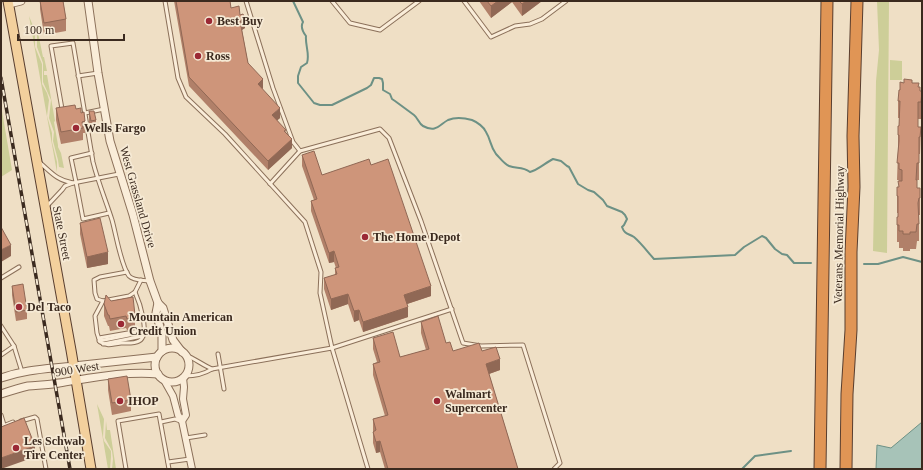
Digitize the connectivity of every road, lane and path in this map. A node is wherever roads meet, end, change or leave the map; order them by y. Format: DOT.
graph roads {
  1 [pos="21,1"];
  2 [pos="88,1"];
  3 [pos="165,1"];
  4 [pos="246,1"];
  5 [pos="332,1"];
  6 [pos="419,1"];
  7 [pos="464,1"];
  8 [pos="566,1"];
  9 [pos="823,1"];
  10 [pos="827,1"];
  11 [pos="856,1"];
  12 [pos="9,3"];
  13 [pos="826,54"];
  14 [pos="98,73"];
  15 [pos="78,76"];
  16 [pos="62,109"];
  17 [pos="104,109"];
  18 [pos="85,113"];
  19 [pos="300,151"];
  20 [pos="92,152"];
  21 [pos="36,159"];
  22 [pos="120,174"];
  23 [pos="97,179"];
  24 [pos="74,182"];
  25 [pos="270,184"];
  26 [pos="45,209"];
  27 [pos="109,213"];
  28 [pos="19,267"];
  29 [pos="127,272"];
  30 [pos="1,278"];
  31 [pos="141,280"];
  32 [pos="150,281"];
  33 [pos="135,292"];
  34 [pos="102,301"];
  35 [pos="158,303"];
  36 [pos="452,309"];
  37 [pos="1,326"];
  38 [pos="144,333"];
  39 [pos="99,339"];
  40 [pos="14,346"];
  41 [pos="332,348"];
  42 [pos="184,353"];
  43 [pos="160,354"];
  44 [pos="218,354"];
  45 [pos="1,355"];
  46 [pos="73,366"];
  47 [pos="220,368"];
  48 [pos="212,369"];
  49 [pos="22,372"];
  50 [pos="158,374"];
  51 [pos="184,377"];
  52 [pos="1,378"];
  53 [pos="164,380"];
  54 [pos="76,381"];
  55 [pos="224,389"];
  56 [pos="1,394"];
  57 [pos="1,415"];
  58 [pos="182,421"];
  59 [pos="161,422"];
  60 [pos="3,426"];
  61 [pos="206,435"];
  62 [pos="186,438"];
  63 [pos="190,459"];
  64 [pos="168,462"];
  65 [pos="46,469"];
  66 [pos="91,469"];
  67 [pos="126,469"];
  68 [pos="169,469"];
  69 [pos="192,469"];
  70 [pos="368,469"];
  71 [pos="554,469"];
  72 [pos="820,469"];
  73 [pos="846,469"];
  1 -- 12 [label="street"];
  2 -- 14 [label="street, West Grassland Drive"];
  3 -- 25 [label="lane"];
  4 -- 19 [label="lane"];
  5 -- 6 [label="lane"];
  7 -- 8 [label="lane"];
  9 -- 13 [label="highway"];
  10 -- 13 [label="highway, Veterans Memorial Highway"];
  11 -- 73 [label="highway, Veterans Memorial Highway"];
  12 -- 21 [label="main road, State Street"];
  13 -- 72 [label="highway, Veterans Memorial Highway"];
  14 -- 15 [label="lane"];
  14 -- 17 [label="street, West Grassland Drive"];
  15 -- 16 [label="lane"];
  15 -- 18 [label="lane"];
  17 -- 18 [label="lane"];
  17 -- 22 [label="street, West Grassland Drive"];
  18 -- 20 [label="lane"];
  19 -- 25 [label="lane"];
  19 -- 36 [label="lane"];
  20 -- 23 [label="lane"];
  20 -- 24 [label="lane"];
  21 -- 24 [label="lane"];
  21 -- 26 [label="main road, State Street"];
  22 -- 23 [label="lane"];
  22 -- 32 [label="street, West Grassland Drive"];
  23 -- 24 [label="lane"];
  23 -- 27 [label="lane"];
  24 -- 26 [label="lane"];
  24 -- 27 [label="lane"];
  25 -- 41 [label="lane"];
  26 -- 46 [label="main road, State Street"];
  27 -- 29 [label="lane"];
  28 -- 30 [label="lane"];
  29 -- 31 [label="lane"];
  29 -- 34 [label="lane"];
  31 -- 32 [label="lane"];
  31 -- 33 [label="lane"];
  32 -- 35 [label="street, West Grassland Drive"];
  33 -- 34 [label="lane"];
  33 -- 38 [label="lane"];
  34 -- 39 [label="lane"];
  35 -- 42 [label="street, West Grassland Drive"];
  35 -- 43 [label="street, West Grassland Drive"];
  36 -- 41 [label="lane"];
  36 -- 71 [label="lane"];
  37 -- 40 [label="lane"];
  38 -- 39 [label="lane"];
  38 -- 39 [label="lane"];
  40 -- 45 [label="lane"];
  40 -- 49 [label="lane"];
  41 -- 47 [label="lane"];
  41 -- 70 [label="lane"];
  42 -- 43 [label="street"];
  42 -- 48 [label="lane"];
  42 -- 51 [label="street"];
  43 -- 46 [label="street, 900 West"];
  43 -- 50 [label="street"];
  44 -- 47 [label="lane"];
  46 -- 49 [label="street, 900 West"];
  46 -- 54 [label="main road, State Street"];
  47 -- 48 [label="lane"];
  47 -- 55 [label="lane"];
  48 -- 51 [label="lane"];
  49 -- 52 [label="street, 900 West"];
  50 -- 53 [label="street"];
  50 -- 54 [label="street, 900 West"];
  51 -- 53 [label="street"];
  51 -- 58 [label="street"];
  53 -- 58 [label="street"];
  54 -- 56 [label="street, 900 West"];
  54 -- 66 [label="main road, State Street"];
  57 -- 60 [label="lane"];
  58 -- 59 [label="lane"];
  58 -- 62 [label="street"];
  59 -- 64 [label="lane"];
  59 -- 67 [label="lane"];
  60 -- 65 [label="lane"];
  61 -- 62 [label="lane"];
  62 -- 63 [label="street"];
  63 -- 64 [label="lane"];
  63 -- 69 [label="street"];
  64 -- 68 [label="lane"];
}
